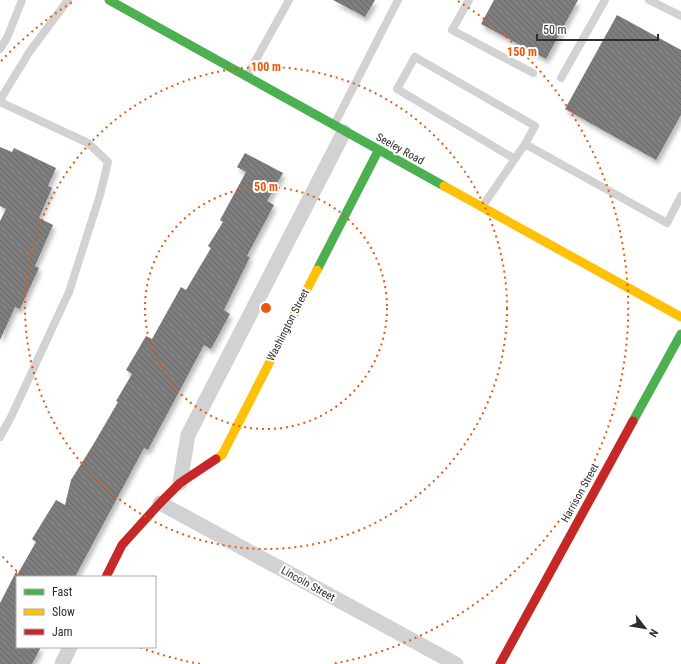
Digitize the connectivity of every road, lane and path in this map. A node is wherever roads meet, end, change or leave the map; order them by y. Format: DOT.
graph roads {
  1 [pos="22,0"];
  2 [pos="68,0"];
  3 [pos="109,0"];
  4 [pos="289,0"];
  5 [pos="398,0"];
  6 [pos="469,0"];
  7 [pos="605,0"];
  8 [pos="649,0"];
  9 [pos="681,16"];
  10 [pos="0,49"];
  11 [pos="533,73"];
  12 [pos="246,77"];
  13 [pos="561,78"];
  14 [pos="0,101"];
  15 [pos="339,128"];
  16 [pos="525,144"];
  17 [pos="378,150"];
  18 [pos="515,159"];
  19 [pos="681,196"];
  20 [pos="481,207"];
  21 [pos="681,317"];
  22 [pos="681,334"];
  23 [pos="0,437"];
  24 [pos="180,484"];
  25 [pos="160,503"];
  26 [pos="106,576"];
  27 [pos="70,648"];
  28 [pos="62,664"];
  29 [pos="456,664"];
  30 [pos="500,664"];
  1 -- 10 [label="lane"];
  2 -- 14 [label="lane"];
  3 -- 12 [label="street, Seeley Road"];
  4 -- 12 [label="lane"];
  5 -- 15 [label="lane"];
  6 -- 11 [label="lane"];
  7 -- 13 [label="lane"];
  8 -- 9 [label="lane"];
  12 -- 15 [label="street, Seeley Road"];
  14 -- 23 [label="lane"];
  15 -- 17 [label="street, Seeley Road"];
  15 -- 24 [label="street"];
  16 -- 18 [label="lane"];
  16 -- 18 [label="lane"];
  16 -- 19 [label="lane"];
  17 -- 20 [label="street, Seeley Road"];
  17 -- 24 [label="street, Washington Street"];
  18 -- 20 [label="lane"];
  20 -- 21 [label="street, Seeley Road"];
  22 -- 30 [label="street, Harrison Street"];
  24 -- 25 [label="street, Washington Street"];
  25 -- 26 [label="street, Washington Street"];
  25 -- 29 [label="street, Lincoln Street"];
  27 -- 28 [label="street"];
}
